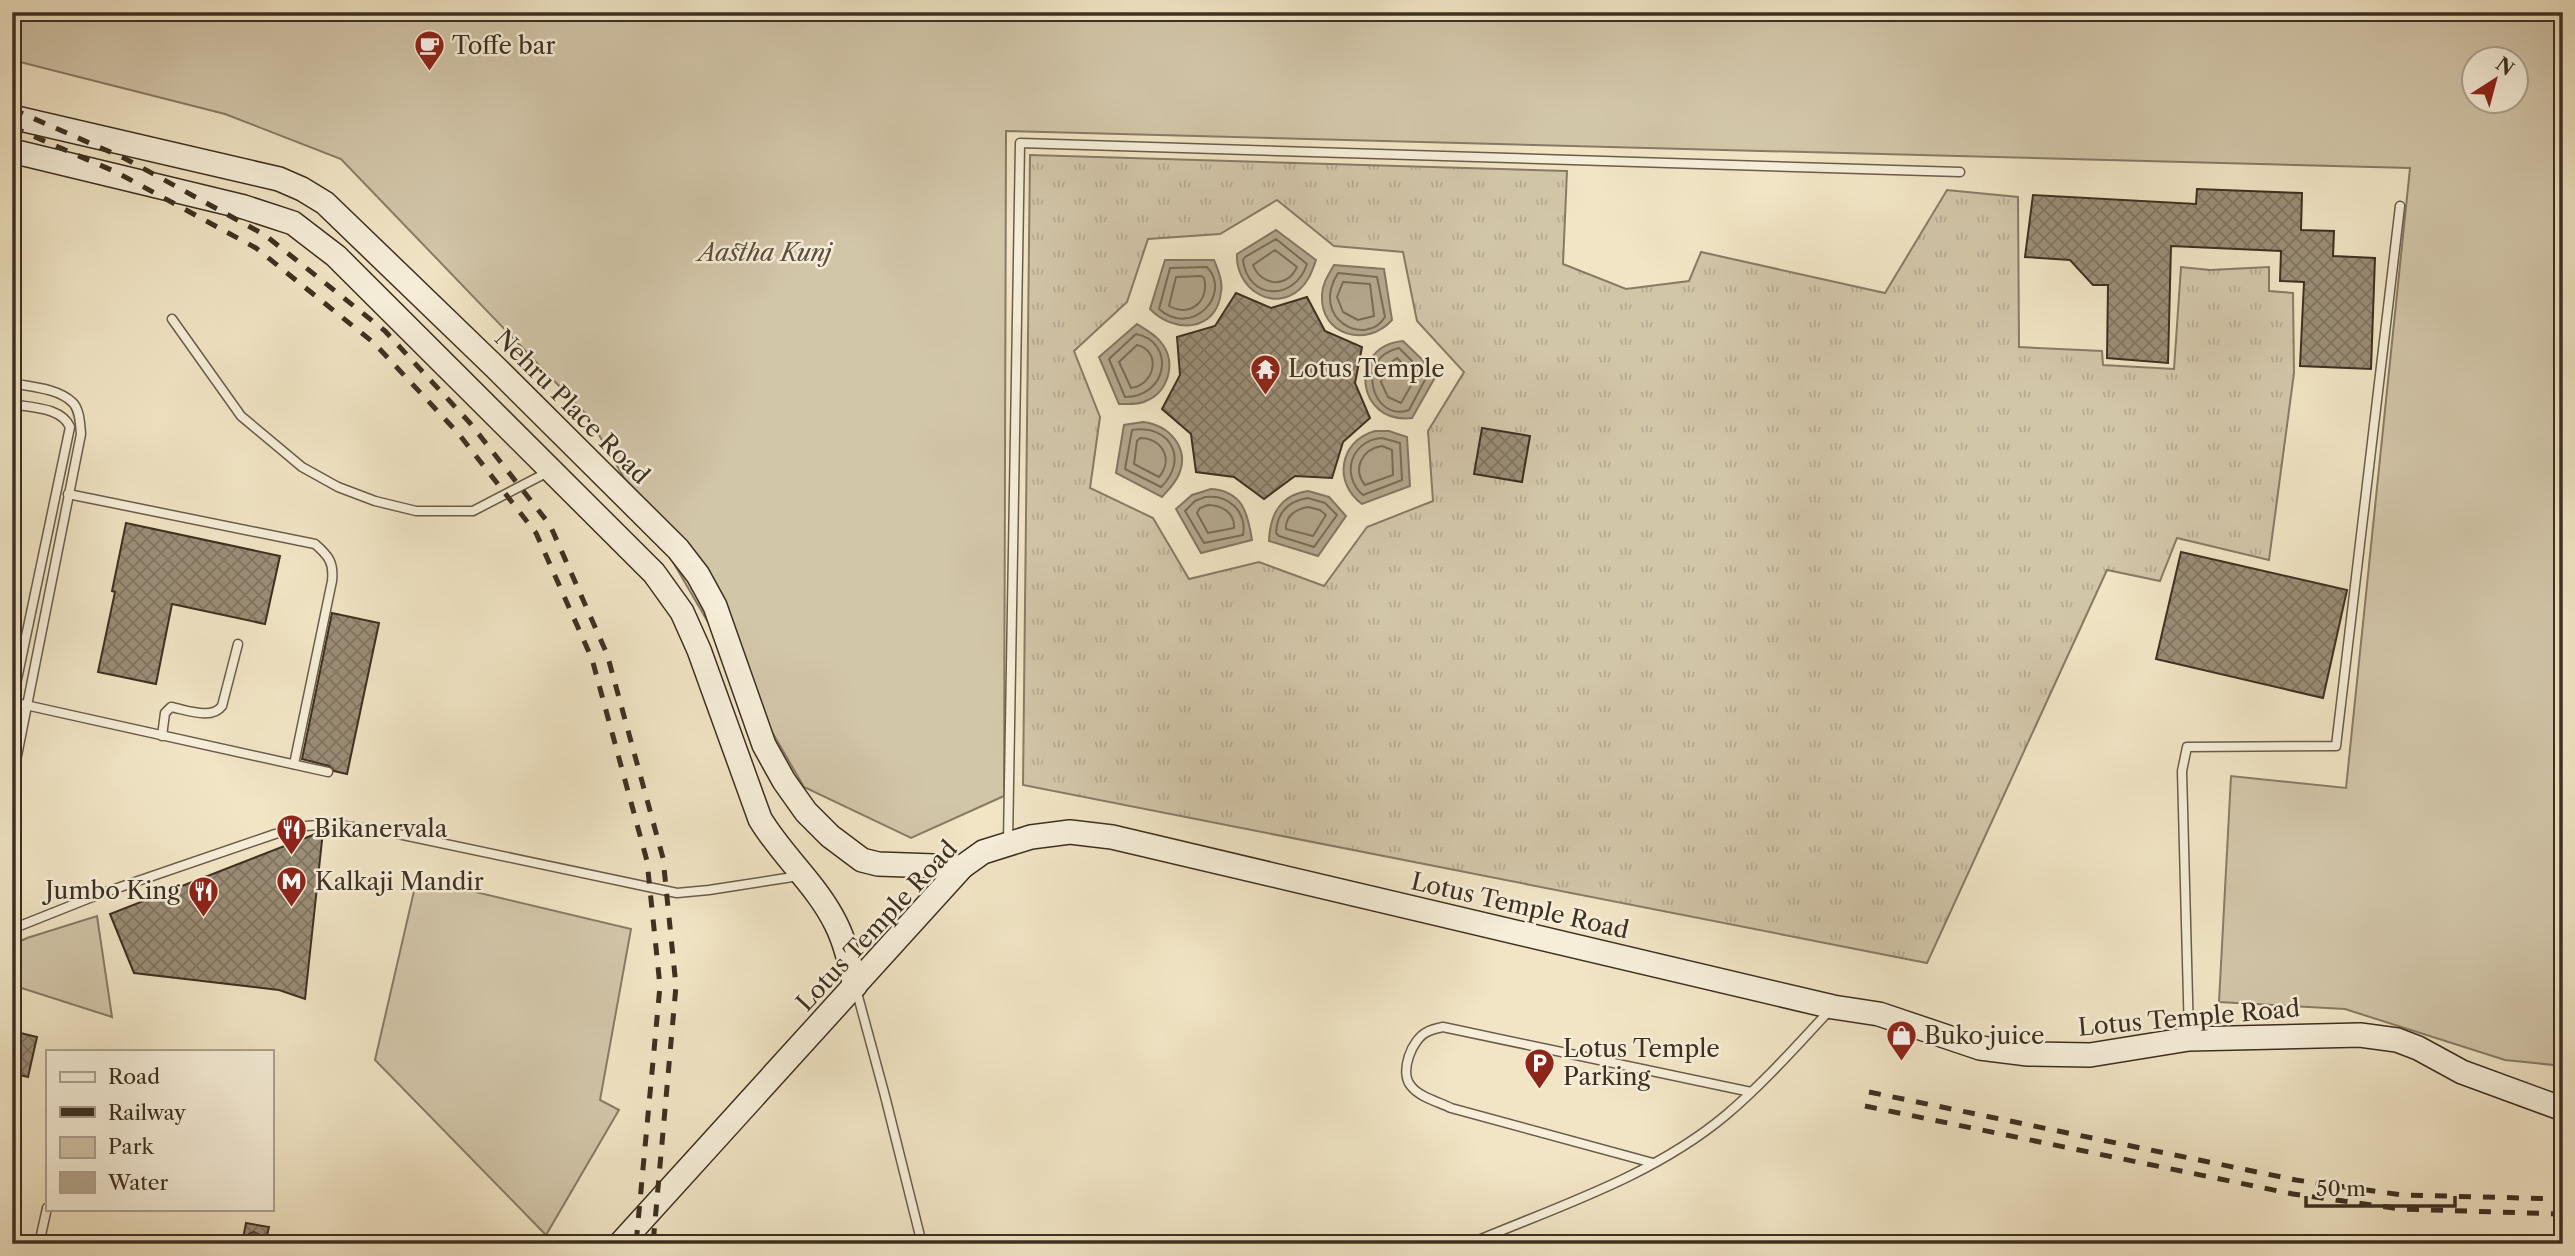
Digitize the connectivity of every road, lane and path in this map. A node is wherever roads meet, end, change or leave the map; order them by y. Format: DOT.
graph roads {
  1 [pos="12,117"];
  2 [pos="12,151"];
  3 [pos="1960,172"];
  4 [pos="2400,206"];
  5 [pos="172,319"];
  6 [pos="12,383"];
  7 [pos="12,404"];
  8 [pos="551,471"];
  9 [pos="68,494"];
  10 [pos="238,644"];
  11 [pos="12,702"];
  12 [pos="27,706"];
  13 [pos="162,736"];
  14 [pos="294,765"];
  15 [pos="328,772"];
  16 [pos="12,781"];
  17 [pos="1008,844"];
  18 [pos="962,867"];
  19 [pos="803,876"];
  20 [pos="12,929"];
  21 [pos="855,986"];
  22 [pos="1833,1007"];
  23 [pos="2189,1040"];
  24 [pos="1751,1092"];
  25 [pos="2563,1109"];
  26 [pos="1653,1163"];
  27 [pos="47,1210"];
  28 [pos="39,1244"];
  29 [pos="620,1244"];
  30 [pos="922,1244"];
  31 [pos="1469,1244"];
  1 -- 18 [label="street, Nehru Place Road"];
  2 -- 8 [label="street"];
  3 -- 17 [label="lane"];
  4 -- 23 [label="lane"];
  5 -- 8 [label="lane"];
  6 -- 9 [label="lane"];
  7 -- 11 [label="lane"];
  8 -- 19 [label="street"];
  9 -- 12 [label="lane"];
  9 -- 14 [label="lane"];
  10 -- 13 [label="lane"];
  11 -- 12 [label="lane"];
  12 -- 13 [label="lane"];
  12 -- 16 [label="lane"];
  13 -- 14 [label="lane"];
  14 -- 15 [label="lane"];
  17 -- 18 [label="street, Lotus Temple Road"];
  17 -- 22 [label="street, Lotus Temple Road"];
  18 -- 21 [label="street, Lotus Temple Road"];
  19 -- 20 [label="lane"];
  19 -- 21 [label="street"];
  21 -- 29 [label="street, Lotus Temple Road"];
  21 -- 30 [label="lane"];
  22 -- 23 [label="street, Lotus Temple Road"];
  22 -- 24 [label="lane"];
  23 -- 25 [label="street, Lotus Temple Road"];
  24 -- 26 [label="lane"];
  24 -- 26 [label="lane"];
  26 -- 31 [label="lane"];
  27 -- 28 [label="lane"];
}
